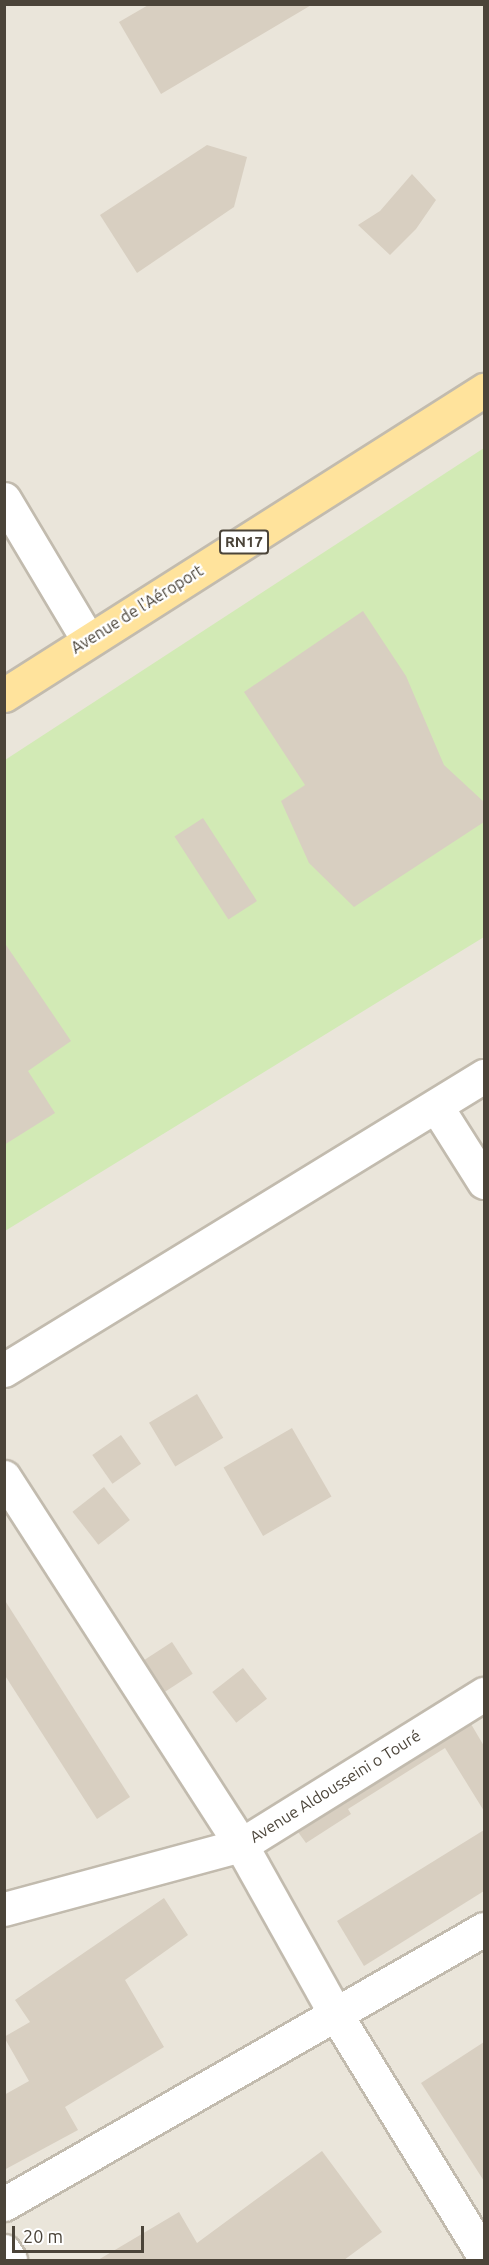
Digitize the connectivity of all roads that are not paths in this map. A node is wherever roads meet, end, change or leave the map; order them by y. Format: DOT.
graph roads {
  1 [pos="484,390"];
  2 [pos="4,499"];
  3 [pos="88,639"];
  4 [pos="4,695"];
  5 [pos="484,1076"];
  6 [pos="436,1106"];
  7 [pos="484,1182"];
  8 [pos="4,1370"];
  9 [pos="4,1478"];
  10 [pos="484,1694"];
  11 [pos="241,1845"];
  12 [pos="4,1909"];
  13 [pos="484,1929"];
  14 [pos="335,2013"];
  15 [pos="4,2204"];
  16 [pos="4,2251"];
  17 [pos="484,2256"];
  18 [pos="10,2260"];
  1 -- 3 [label="main road, Avenue de l'Aéroport / RN17"];
  2 -- 3 [label="street"];
  3 -- 4 [label="main road, Avenue de l'Aéroport / RN17"];
  5 -- 6 [label="street"];
  6 -- 7 [label="street"];
  6 -- 8 [label="street"];
  9 -- 11 [label="street"];
  10 -- 11 [label="street, Avenue Aldousseini o Touré"];
  11 -- 12 [label="street, Avenue Aldousseini o Touré"];
  11 -- 14 [label="street"];
  13 -- 14 [label="street"];
  14 -- 15 [label="street"];
  14 -- 17 [label="street"];
  16 -- 18 [label="street"];
}
